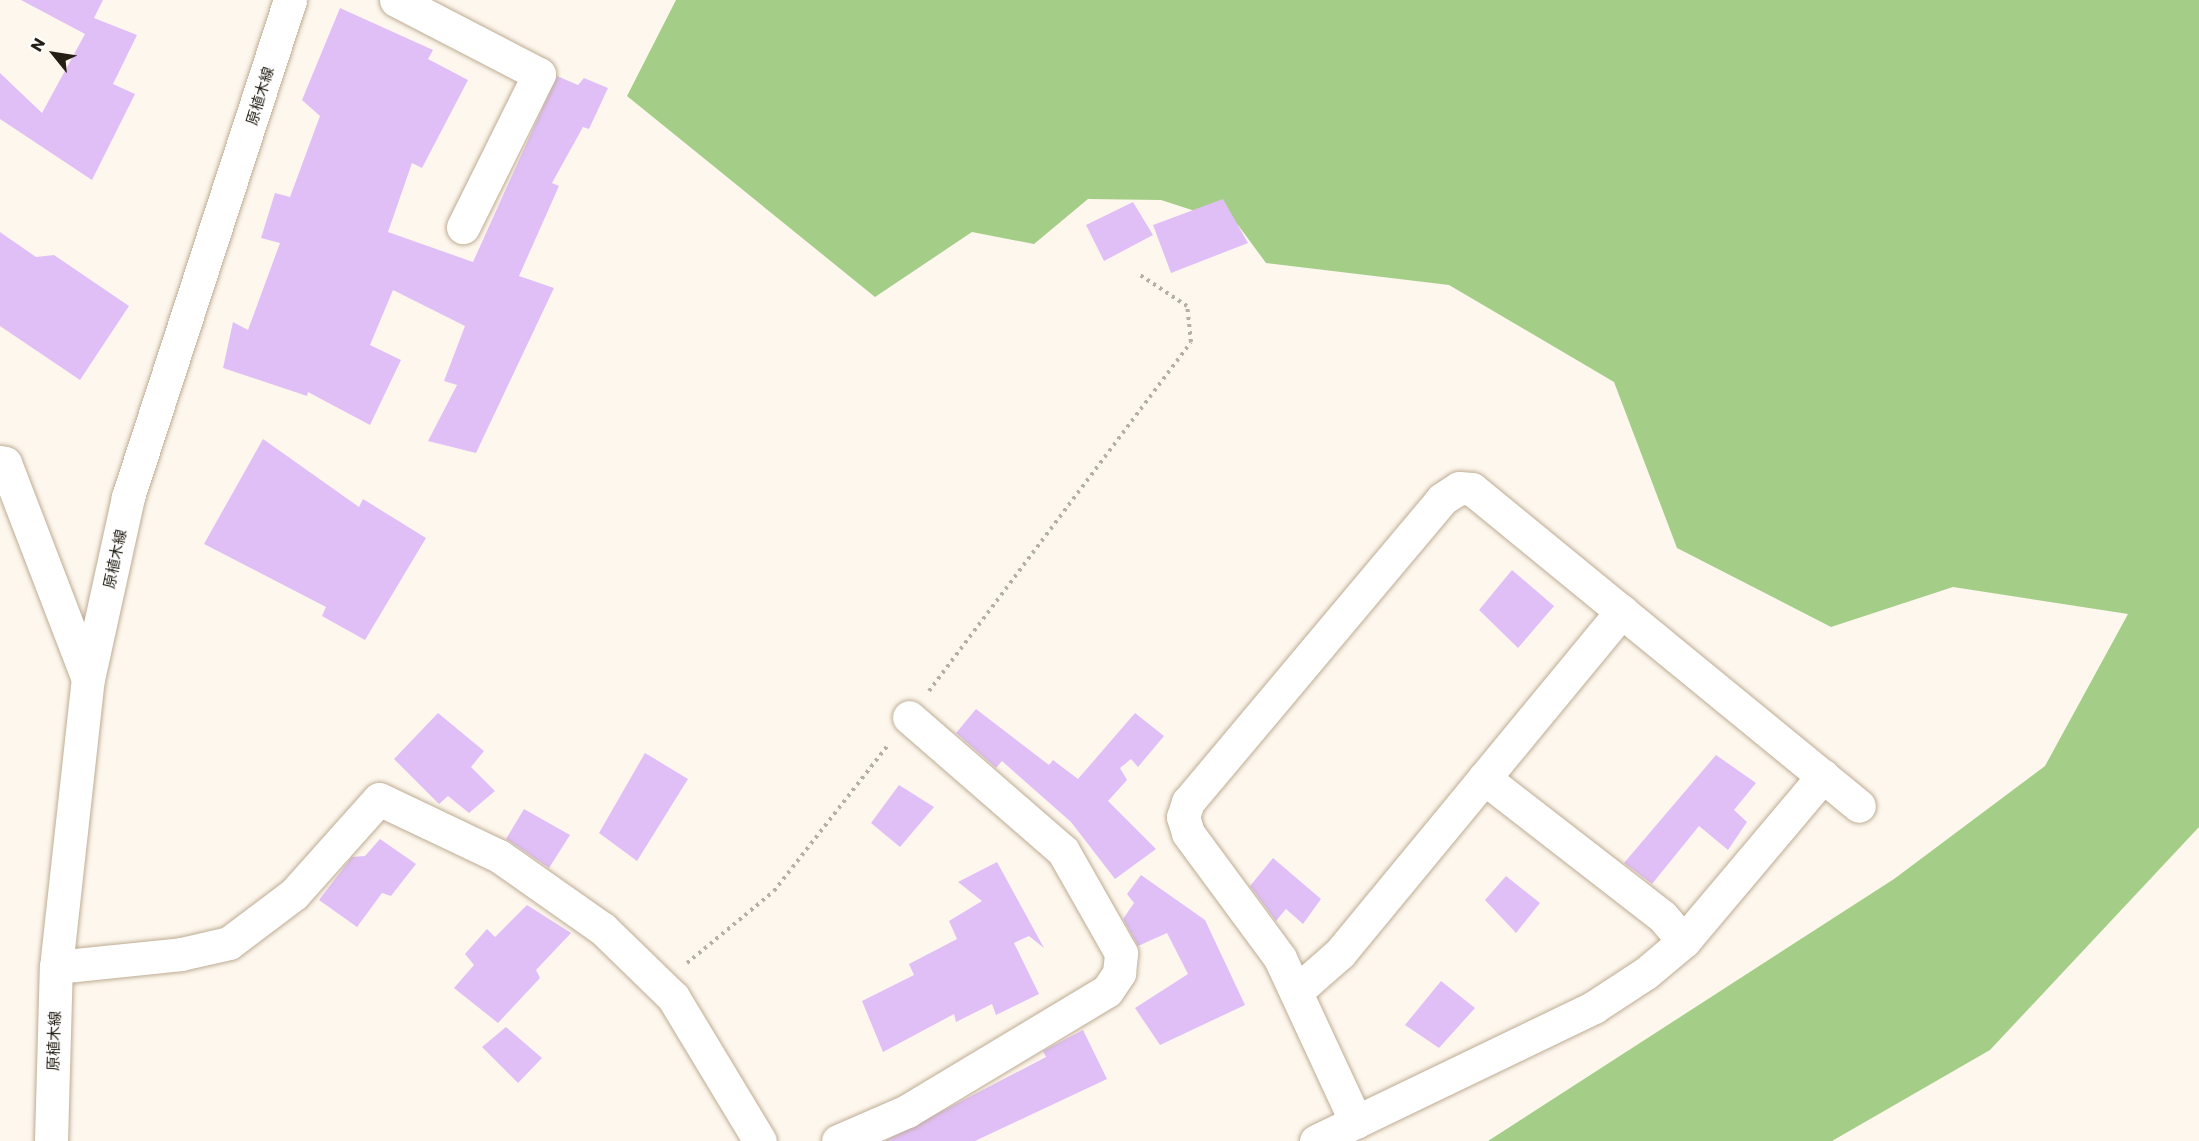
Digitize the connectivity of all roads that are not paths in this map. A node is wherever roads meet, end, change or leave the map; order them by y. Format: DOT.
graph roads {
  1 [pos="290,0"];
  2 [pos="396,0"];
  3 [pos="463,227"];
  4 [pos="2,465"];
  5 [pos="1622,611"];
  6 [pos="88,679"];
  7 [pos="909,717"];
  8 [pos="1823,776"];
  9 [pos="1484,778"];
  10 [pos="1859,806"];
  11 [pos="1684,941"];
  12 [pos="56,967"];
  13 [pos="1298,990"];
  14 [pos="1356,1122"];
  15 [pos="51,1141"];
  16 [pos="760,1141"];
  17 [pos="838,1141"];
  18 [pos="1316,1141"];
  1 -- 6 [label="street, 原植木線"];
  2 -- 3 [label="street"];
  4 -- 6 [label="street"];
  5 -- 8 [label="street"];
  5 -- 9 [label="street"];
  5 -- 13 [label="street"];
  6 -- 12 [label="street, 原植木線"];
  7 -- 17 [label="street"];
  8 -- 10 [label="street"];
  8 -- 11 [label="street"];
  9 -- 11 [label="street"];
  9 -- 13 [label="street"];
  11 -- 14 [label="street"];
  12 -- 15 [label="street, 原植木線"];
  12 -- 16 [label="street"];
  13 -- 14 [label="street"];
  14 -- 18 [label="street"];
}
